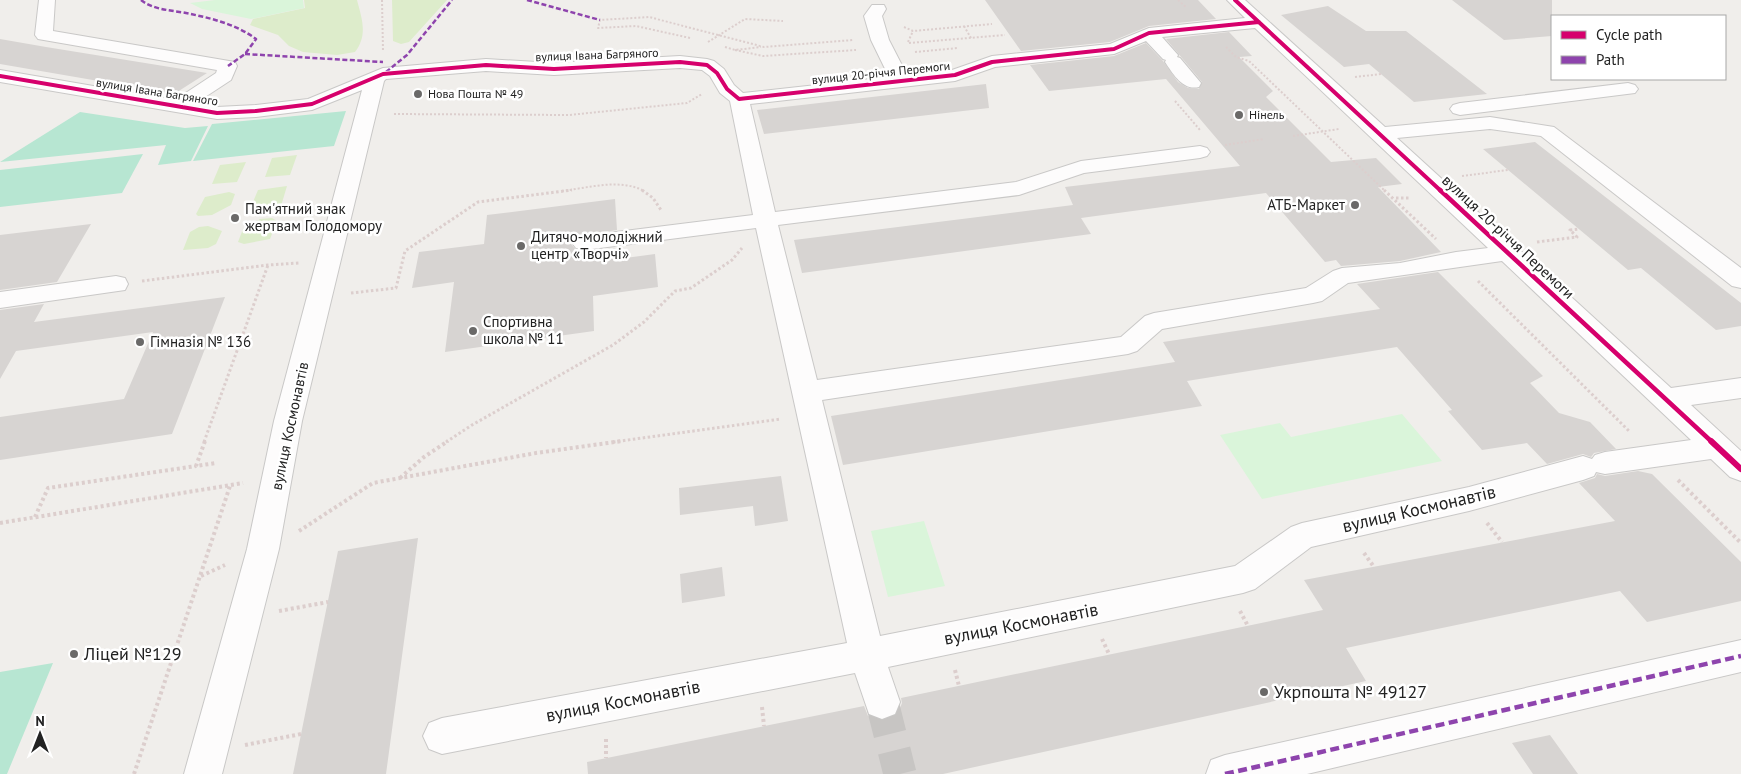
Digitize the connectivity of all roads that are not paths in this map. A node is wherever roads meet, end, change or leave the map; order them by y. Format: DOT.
graph roads {
  1 [pos="47,0"];
  2 [pos="1235,0"];
  3 [pos="879,7"];
  4 [pos="1259,22"];
  5 [pos="1149,33"];
  6 [pos="0,76"];
  7 [pos="379,76"];
  8 [pos="900,81"];
  9 [pos="1192,83"];
  10 [pos="1628,89"];
  11 [pos="733,94"];
  12 [pos="177,107"];
  13 [pos="1373,128"];
  14 [pos="1208,150"];
  15 [pos="766,221"];
  16 [pos="584,243"];
  17 [pos="1506,253"];
  18 [pos="1741,280"];
  19 [pos="116,284"];
  20 [pos="0,300"];
  21 [pos="1741,388"];
  22 [pos="806,392"];
  23 [pos="1665,399"];
  24 [pos="1717,447"];
  25 [pos="1741,469"];
  26 [pos="868,655"];
  27 [pos="1741,656"];
  28 [pos="882,702"];
  29 [pos="442,736"];
  30 [pos="206,763"];
  31 [pos="1225,774"];
  1 -- 12 [label="street"];
  2 -- 4 [label="street, вулиця 20-річчя Перемоги"];
  3 -- 8 [label="street"];
  4 -- 5 [label="street, вулиця 20-річчя Перемоги"];
  4 -- 13 [label="street, вулиця 20-річчя Перемоги"];
  5 -- 8 [label="street, вулиця 20-річчя Перемоги"];
  5 -- 9 [label="street"];
  6 -- 12 [label="street, вулиця Івана Багряного"];
  7 -- 11 [label="street, вулиця Івана Багряного"];
  7 -- 12 [label="street, вулиця Івана Багряного"];
  7 -- 30 [label="street, вулиця Космонавтів"];
  8 -- 11 [label="street, вулиця 20-річчя Перемоги"];
  10 -- 13 [label="street"];
  11 -- 15 [label="street"];
  13 -- 17 [label="street, вулиця 20-річчя Перемоги"];
  13 -- 18 [label="street"];
  14 -- 15 [label="street"];
  15 -- 16 [label="street"];
  15 -- 22 [label="street"];
  17 -- 22 [label="street"];
  17 -- 23 [label="street, вулиця 20-річчя Перемоги"];
  19 -- 20 [label="street"];
  21 -- 23 [label="street"];
  22 -- 26 [label="street"];
  23 -- 24 [label="street, вулиця 20-річчя Перемоги"];
  24 -- 25 [label="street, вулиця 20-річчя Перемоги"];
  24 -- 26 [label="street, вулиця Космонавтів"];
  26 -- 28 [label="street"];
  26 -- 29 [label="street, вулиця Космонавтів"];
  27 -- 31 [label="street"];
}
